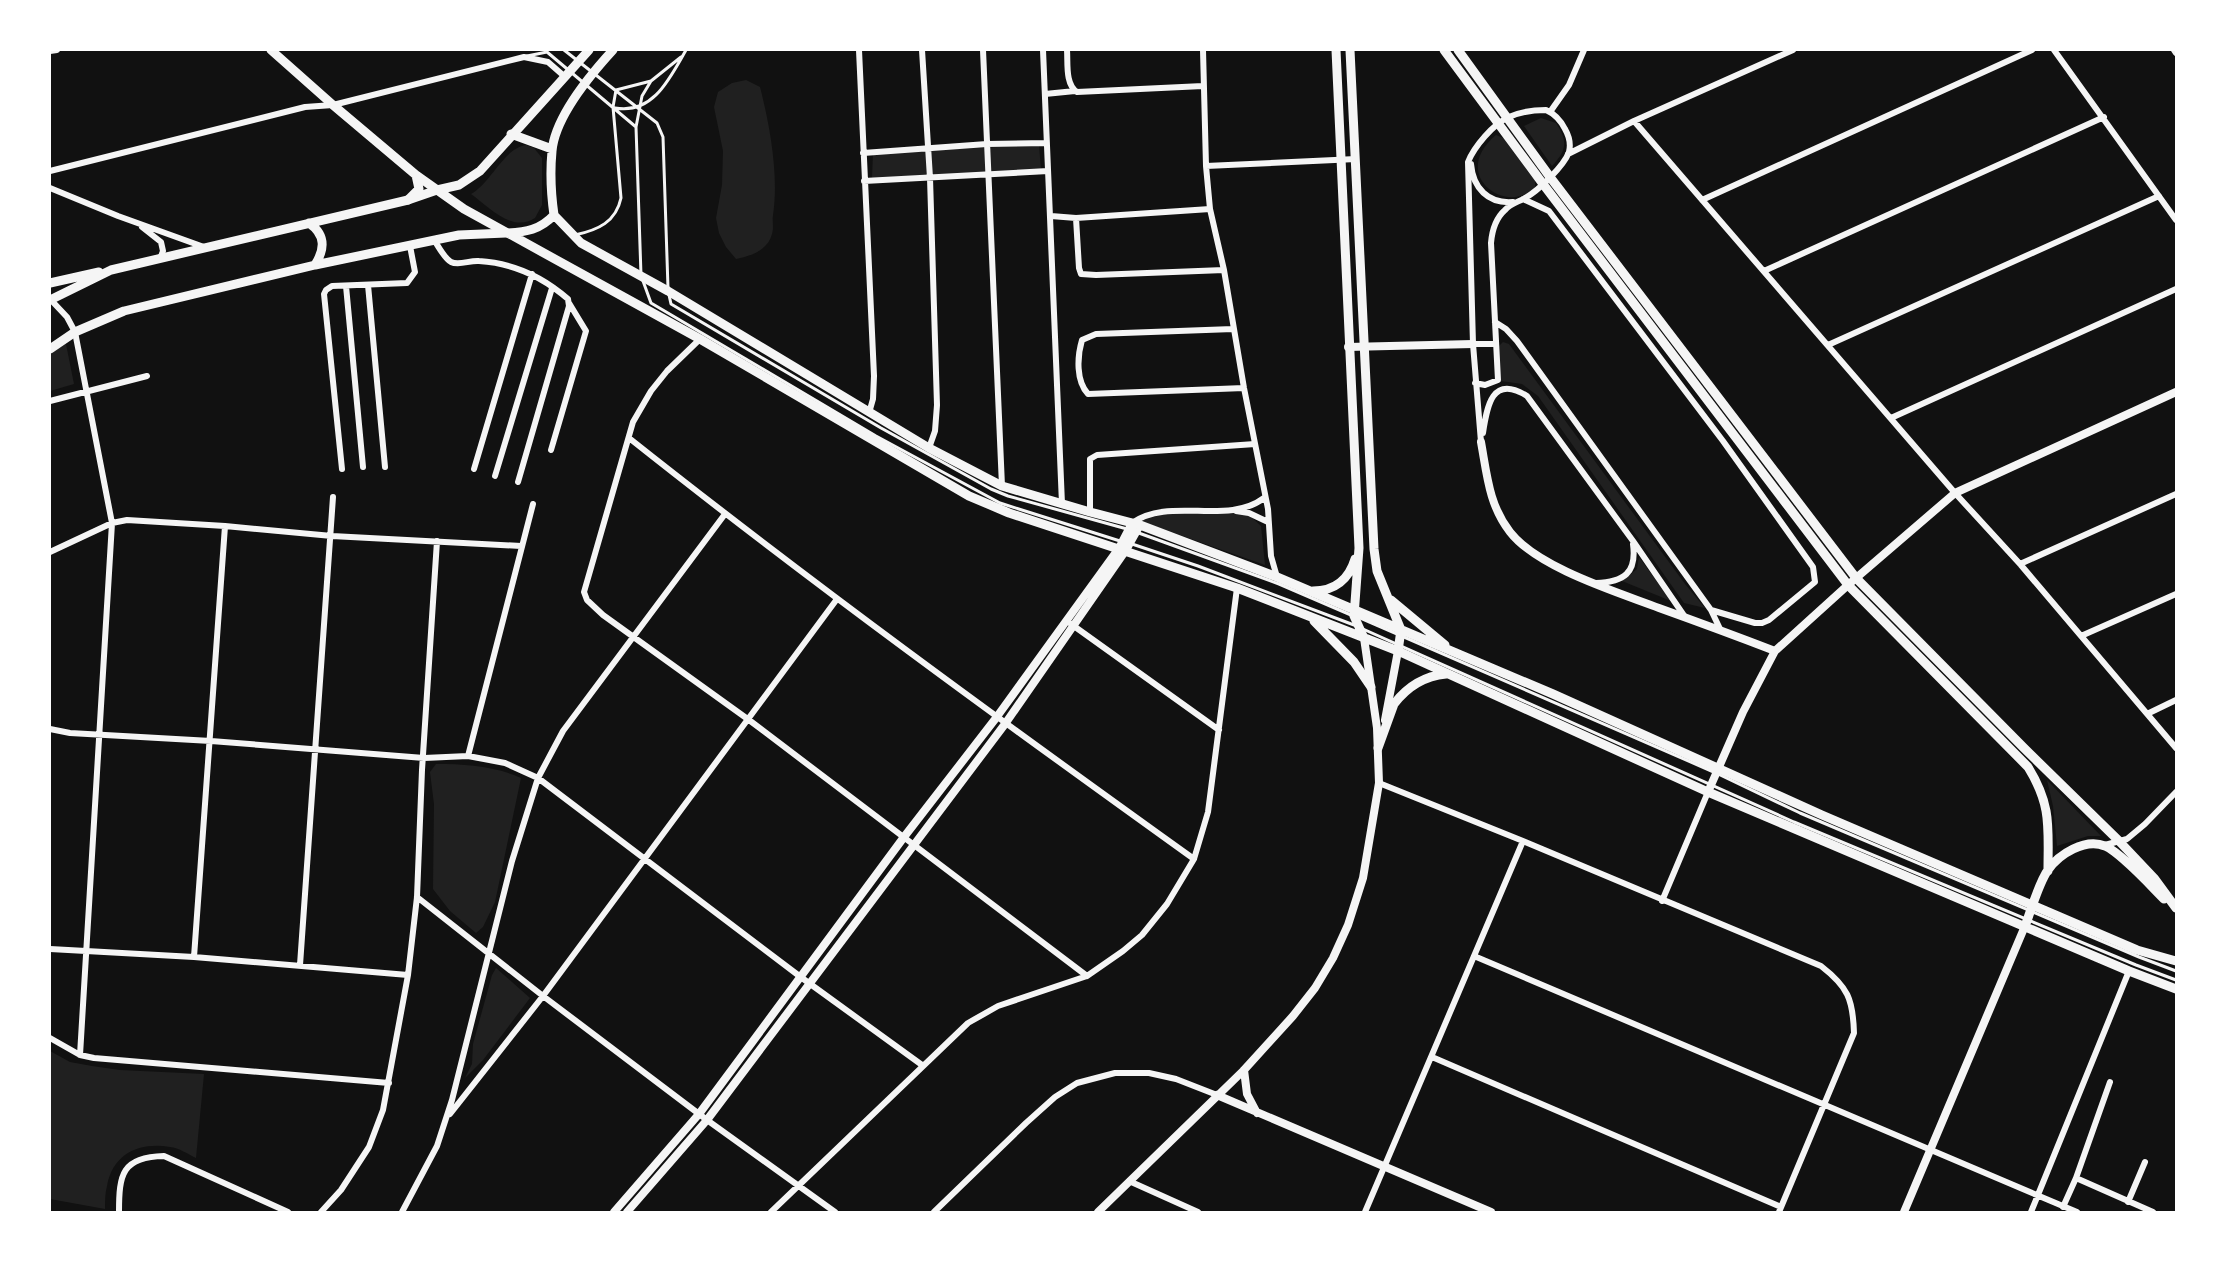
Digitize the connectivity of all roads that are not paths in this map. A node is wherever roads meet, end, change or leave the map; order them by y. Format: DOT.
graph roads {
  1 [pos="57,50"];
  2 [pos="271,50"];
  3 [pos="564,50"];
  4 [pos="589,50"];
  5 [pos="613,50"];
  6 [pos="686,50"];
  7 [pos="859,50"];
  8 [pos="922,50"];
  9 [pos="983,50"];
  10 [pos="1043,50"];
  11 [pos="1067,50"];
  12 [pos="1203,50"];
  13 [pos="1336,50"];
  14 [pos="1350,50"];
  15 [pos="1444,50"];
  16 [pos="1458,50"];
  17 [pos="1584,50"];
  18 [pos="1793,50"];
  19 [pos="2032,50"];
  20 [pos="2054,50"];
  21 [pos="50,51"];
  22 [pos="681,57"];
  23 [pos="579,60"];
  24 [pos="566,73"];
  25 [pos="592,73"];
  26 [pos="651,81"];
  27 [pos="584,83"];
  28 [pos="1203,86"];
  29 [pos="616,90"];
  30 [pos="1074,91"];
  31 [pos="1045,94"];
  32 [pos="333,105"];
  33 [pos="612,107"];
  34 [pos="639,107"];
  35 [pos="1551,112"];
  36 [pos="1508,117"];
  37 [pos="2104,117"];
  38 [pos="1634,121"];
  39 [pos="1500,123"];
  40 [pos="636,127"];
  41 [pos="511,134"];
  42 [pos="1047,143"];
  43 [pos="987,144"];
  44 [pos="927,148"];
  45 [pos="552,149"];
  46 [pos="1474,152"];
  47 [pos="863,153"];
  48 [pos="1568,154"];
  49 [pos="1356,159"];
  50 [pos="1340,160"];
  51 [pos="1206,166"];
  52 [pos="50,171"];
  53 [pos="1048,171"];
  54 [pos="416,175"];
  55 [pos="990,175"];
  56 [pos="930,178"];
  57 [pos="864,180"];
  58 [pos="1546,180"];
  59 [pos="50,188"];
  60 [pos="437,190"];
  61 [pos="2159,195"];
  62 [pos="408,200"];
  63 [pos="1702,200"];
  64 [pos="1520,201"];
  65 [pos="1210,209"];
  66 [pos="554,215"];
  67 [pos="1051,216"];
  68 [pos="1076,218"];
  69 [pos="131,220"];
  70 [pos="2176,220"];
  71 [pos="309,223"];
  72 [pos="506,233"];
  73 [pos="572,235"];
  74 [pos="434,240"];
  75 [pos="410,246"];
  76 [pos="205,248"];
  77 [pos="160,259"];
  78 [pos="315,265"];
  79 [pos="111,270"];
  80 [pos="1224,270"];
  81 [pos="1764,272"];
  82 [pos="532,274"];
  83 [pos="641,276"];
  84 [pos="50,283"];
  85 [pos="368,285"];
  86 [pos="346,286"];
  87 [pos="552,288"];
  88 [pos="2176,289"];
  89 [pos="668,291"];
  90 [pos="50,300"];
  91 [pos="569,302"];
  92 [pos="1495,322"];
  93 [pos="1233,329"];
  94 [pos="75,332"];
  95 [pos="700,339"];
  96 [pos="1473,344"];
  97 [pos="1495,344"];
  98 [pos="1828,345"];
  99 [pos="1348,347"];
  100 [pos="1364,347"];
  101 [pos="50,349"];
  102 [pos="147,376"];
  103 [pos="1498,380"];
  104 [pos="1475,383"];
  105 [pos="1244,388"];
  106 [pos="1499,390"];
  107 [pos="2176,392"];
  108 [pos="87,393"];
  109 [pos="50,401"];
  110 [pos="869,413"];
  111 [pos="1891,418"];
  112 [pos="629,438"];
  113 [pos="1481,442"];
  114 [pos="1255,444"];
  115 [pos="929,448"];
  116 [pos="551,450"];
  117 [pos="363,467"];
  118 [pos="385,467"];
  119 [pos="342,469"];
  120 [pos="474,469"];
  121 [pos="495,476"];
  122 [pos="518,482"];
  123 [pos="1002,486"];
  124 [pos="1956,493"];
  125 [pos="2176,494"];
  126 [pos="333,497"];
  127 [pos="1264,498"];
  128 [pos="533,504"];
  129 [pos="1062,504"];
  130 [pos="1230,510"];
  131 [pos="1090,512"];
  132 [pos="725,514"];
  133 [pos="1268,522"];
  134 [pos="112,523"];
  135 [pos="225,526"];
  136 [pos="1134,527"];
  137 [pos="332,536"];
  138 [pos="1633,541"];
  139 [pos="437,542"];
  140 [pos="521,546"];
  141 [pos="1124,546"];
  142 [pos="1359,548"];
  143 [pos="50,552"];
  144 [pos="2020,564"];
  145 [pos="1277,577"];
  146 [pos="1856,578"];
  147 [pos="1595,584"];
  148 [pos="1848,585"];
  149 [pos="1237,588"];
  150 [pos="1309,591"];
  151 [pos="2176,594"];
  152 [pos="837,599"];
  153 [pos="1389,599"];
  154 [pos="1711,610"];
  155 [pos="1355,613"];
  156 [pos="1685,617"];
  157 [pos="1310,618"];
  158 [pos="1066,620"];
  159 [pos="1074,626"];
  160 [pos="1358,626"];
  161 [pos="1721,631"];
  162 [pos="1401,632"];
  163 [pos="2081,636"];
  164 [pos="634,637"];
  165 [pos="1364,638"];
  166 [pos="1398,648"];
  167 [pos="1775,651"];
  168 [pos="1454,653"];
  169 [pos="1448,674"];
  170 [pos="1371,687"];
  171 [pos="2176,700"];
  172 [pos="2147,714"];
  173 [pos="996,718"];
  174 [pos="748,720"];
  175 [pos="1005,724"];
  176 [pos="50,729"];
  177 [pos="1219,730"];
  178 [pos="99,735"];
  179 [pos="211,741"];
  180 [pos="1378,748"];
  181 [pos="2176,748"];
  182 [pos="316,751"];
  183 [pos="468,756"];
  184 [pos="424,758"];
  185 [pos="1717,770"];
  186 [pos="538,778"];
  187 [pos="1379,783"];
  188 [pos="1710,788"];
  189 [pos="2176,792"];
  190 [pos="904,837"];
  191 [pos="1523,841"];
  192 [pos="2119,841"];
  193 [pos="914,844"];
  194 [pos="2104,846"];
  195 [pos="644,859"];
  196 [pos="1194,859"];
  197 [pos="2048,871"];
  198 [pos="417,897"];
  199 [pos="1662,901"];
  200 [pos="2176,909"];
  201 [pos="2030,915"];
  202 [pos="50,949"];
  203 [pos="87,952"];
  204 [pos="488,954"];
  205 [pos="1474,956"];
  206 [pos="194,957"];
  207 [pos="2176,961"];
  208 [pos="300,965"];
  209 [pos="2129,971"];
  210 [pos="2176,971"];
  211 [pos="408,975"];
  212 [pos="1087,976"];
  213 [pos="802,978"];
  214 [pos="2176,980"];
  215 [pos="810,983"];
  216 [pos="2176,989"];
  217 [pos="543,996"];
  218 [pos="50,1038"];
  219 [pos="81,1056"];
  220 [pos="1432,1057"];
  221 [pos="922,1065"];
  222 [pos="1244,1070"];
  223 [pos="2110,1082"];
  224 [pos="389,1083"];
  225 [pos="1217,1095"];
  226 [pos="1825,1105"];
  227 [pos="699,1114"];
  228 [pos="1258,1114"];
  229 [pos="446,1119"];
  230 [pos="707,1120"];
  231 [pos="1931,1149"];
  232 [pos="2145,1162"];
  233 [pos="1384,1167"];
  234 [pos="2076,1178"];
  235 [pos="1129,1181"];
  236 [pos="799,1185"];
  237 [pos="2038,1194"];
  238 [pos="2128,1202"];
  239 [pos="2063,1207"];
  240 [pos="1780,1209"];
  241 [pos="119,1212"];
  242 [pos="288,1212"];
  243 [pos="321,1212"];
  244 [pos="402,1212"];
  245 [pos="614,1212"];
  246 [pos="627,1212"];
  247 [pos="771,1212"];
  248 [pos="835,1212"];
  249 [pos="934,1212"];
  250 [pos="1098,1212"];
  251 [pos="1198,1212"];
  252 [pos="1365,1212"];
  253 [pos="1491,1212"];
  254 [pos="1904,1212"];
  255 [pos="2031,1212"];
  256 [pos="2077,1212"];
  257 [pos="2153,1212"];
  1 -- 21 [label="street"];
  2 -- 32 [label="main road"];
  3 -- 23 [label="lane"];
  4 -- 23 [label="main road"];
  5 -- 25 [label="main road"];
  6 -- 22 [label="lane"];
  7 -- 47 [label="street"];
  8 -- 44 [label="street"];
  9 -- 43 [label="street"];
  10 -- 31 [label="street"];
  11 -- 30 [label="street"];
  12 -- 28 [label="street"];
  13 -- 50 [label="main road"];
  14 -- 49 [label="main road"];
  15 -- 39 [label="main road"];
  16 -- 36 [label="main road"];
  17 -- 35 [label="street"];
  18 -- 38 [label="street"];
  19 -- 63 [label="street"];
  20 -- 37 [label="street"];
  22 -- 26 [label="lane"];
  22 -- 34 [label="lane"];
  23 -- 24 [label="main road"];
  23 -- 25 [label="lane"];
  24 -- 27 [label="lane"];
  24 -- 32 [label="street"];
  24 -- 41 [label="main road"];
  25 -- 27 [label="main road"];
  25 -- 29 [label="lane"];
  26 -- 29 [label="lane"];
  26 -- 34 [label="lane"];
  27 -- 33 [label="lane"];
  27 -- 45 [label="main road"];
  28 -- 30 [label="street"];
  28 -- 51 [label="street"];
  29 -- 33 [label="lane"];
  29 -- 34 [label="lane"];
  30 -- 31 [label="street"];
  31 -- 42 [label="street"];
  32 -- 52 [label="street"];
  32 -- 54 [label="main road"];
  33 -- 34 [label="lane"];
  33 -- 40 [label="lane"];
  33 -- 73 [label="lane"];
  34 -- 40 [label="lane"];
  34 -- 89 [label="lane"];
  35 -- 36 [label="street"];
  35 -- 48 [label="street"];
  36 -- 39 [label="street"];
  36 -- 58 [label="main road"];
  37 -- 61 [label="street"];
  37 -- 81 [label="street"];
  38 -- 48 [label="street"];
  38 -- 63 [label="street"];
  39 -- 46 [label="street"];
  39 -- 58 [label="main road"];
  40 -- 83 [label="lane"];
  41 -- 45 [label="main road"];
  41 -- 60 [label="main road"];
  42 -- 43 [label="street"];
  42 -- 53 [label="street"];
  43 -- 44 [label="street"];
  43 -- 55 [label="street"];
  44 -- 47 [label="street"];
  44 -- 56 [label="street"];
  45 -- 66 [label="main road"];
  46 -- 64 [label="street"];
  46 -- 96 [label="street"];
  47 -- 57 [label="street"];
  48 -- 58 [label="street"];
  49 -- 50 [label="street"];
  49 -- 100 [label="main road"];
  50 -- 51 [label="street"];
  50 -- 99 [label="main road"];
  51 -- 65 [label="street"];
  53 -- 55 [label="street"];
  53 -- 67 [label="street"];
  54 -- 60 [label="main road"];
  54 -- 62 [label="main road"];
  55 -- 56 [label="street"];
  55 -- 123 [label="street"];
  56 -- 57 [label="street"];
  56 -- 115 [label="street"];
  57 -- 110 [label="street"];
  58 -- 64 [label="street"];
  58 -- 146 [label="main road"];
  58 -- 148 [label="main road"];
  59 -- 69 [label="street"];
  60 -- 62 [label="main road"];
  60 -- 72 [label="main road"];
  61 -- 70 [label="street"];
  61 -- 98 [label="street"];
  62 -- 71 [label="main road"];
  63 -- 81 [label="street"];
  64 -- 92 [label="street"];
  64 -- 154 [label="street"];
  65 -- 68 [label="street"];
  65 -- 80 [label="street"];
  66 -- 72 [label="main road"];
  66 -- 73 [label="main road"];
  67 -- 68 [label="street"];
  67 -- 129 [label="street"];
  68 -- 80 [label="street"];
  69 -- 76 [label="street"];
  69 -- 77 [label="street"];
  71 -- 76 [label="main road"];
  71 -- 78 [label="main road"];
  72 -- 74 [label="main road"];
  72 -- 95 [label="main road"];
  73 -- 83 [label="main road"];
  74 -- 75 [label="main road"];
  74 -- 82 [label="street"];
  75 -- 78 [label="main road"];
  75 -- 85 [label="street"];
  76 -- 77 [label="main road"];
  77 -- 79 [label="main road"];
  78 -- 94 [label="main road"];
  79 -- 84 [label="main road"];
  79 -- 90 [label="main road"];
  80 -- 93 [label="street"];
  81 -- 98 [label="street"];
  82 -- 87 [label="street"];
  82 -- 120 [label="street"];
  83 -- 89 [label="main road"];
  83 -- 141 [label="lane"];
  85 -- 86 [label="street"];
  85 -- 118 [label="street"];
  86 -- 117 [label="street"];
  86 -- 119 [label="street"];
  87 -- 91 [label="street"];
  87 -- 121 [label="street"];
  88 -- 111 [label="street"];
  89 -- 110 [label="main road"];
  89 -- 136 [label="lane"];
  90 -- 94 [label="street"];
  91 -- 116 [label="street"];
  91 -- 122 [label="street"];
  92 -- 97 [label="street"];
  92 -- 154 [label="street"];
  93 -- 105 [label="street"];
  93 -- 105 [label="street"];
  94 -- 101 [label="main road"];
  94 -- 108 [label="street"];
  95 -- 112 [label="street"];
  95 -- 141 [label="main road"];
  96 -- 97 [label="street"];
  96 -- 100 [label="street"];
  96 -- 104 [label="street"];
  97 -- 103 [label="street"];
  98 -- 111 [label="street"];
  99 -- 100 [label="street"];
  99 -- 142 [label="main road"];
  100 -- 153 [label="main road"];
  102 -- 108 [label="street"];
  103 -- 104 [label="street"];
  103 -- 106 [label="street"];
  104 -- 113 [label="street"];
  105 -- 114 [label="street"];
  106 -- 113 [label="street"];
  106 -- 138 [label="street"];
  107 -- 124 [label="street"];
  108 -- 109 [label="street"];
  108 -- 134 [label="street"];
  110 -- 115 [label="main road"];
  111 -- 124 [label="street"];
  112 -- 132 [label="street"];
  112 -- 164 [label="street"];
  113 -- 147 [label="street"];
  114 -- 127 [label="street"];
  114 -- 131 [label="street"];
  115 -- 123 [label="main road"];
  123 -- 129 [label="main road"];
  124 -- 144 [label="street"];
  124 -- 146 [label="street"];
  125 -- 144 [label="street"];
  126 -- 137 [label="street"];
  127 -- 130 [label="street"];
  127 -- 133 [label="street"];
  128 -- 140 [label="street"];
  129 -- 131 [label="main road"];
  130 -- 133 [label="street"];
  130 -- 136 [label="street"];
  131 -- 136 [label="main road"];
  132 -- 152 [label="street"];
  132 -- 164 [label="street"];
  133 -- 145 [label="street"];
  134 -- 135 [label="street"];
  134 -- 143 [label="street"];
  134 -- 178 [label="street"];
  135 -- 137 [label="street"];
  135 -- 179 [label="street"];
  136 -- 141 [label="street"];
  136 -- 145 [label="main road"];
  136 -- 155 [label="lane"];
  137 -- 139 [label="street"];
  137 -- 182 [label="street"];
  138 -- 147 [label="street"];
  138 -- 156 [label="street"];
  139 -- 140 [label="street"];
  139 -- 184 [label="street"];
  140 -- 183 [label="street"];
  141 -- 149 [label="main road"];
  141 -- 158 [label="street"];
  141 -- 159 [label="street"];
  141 -- 160 [label="lane"];
  142 -- 150 [label="main road"];
  142 -- 155 [label="main road"];
  144 -- 163 [label="street"];
  145 -- 150 [label="main road"];
  146 -- 148 [label="street"];
  146 -- 192 [label="main road"];
  147 -- 156 [label="street"];
  148 -- 167 [label="street"];
  148 -- 197 [label="main road"];
  149 -- 157 [label="main road"];
  149 -- 177 [label="street"];
  150 -- 155 [label="main road"];
  151 -- 163 [label="street"];
  152 -- 173 [label="street"];
  152 -- 174 [label="street"];
  153 -- 162 [label="main road"];
  153 -- 168 [label="main road"];
  154 -- 161 [label="street"];
  155 -- 160 [label="main road"];
  155 -- 162 [label="main road"];
  156 -- 161 [label="street"];
  157 -- 165 [label="main road"];
  157 -- 170 [label="main road"];
  158 -- 159 [label="street"];
  158 -- 173 [label="street"];
  159 -- 175 [label="street"];
  159 -- 177 [label="street"];
  160 -- 165 [label="main road"];
  160 -- 166 [label="lane"];
  161 -- 167 [label="street"];
  162 -- 166 [label="main road"];
  162 -- 168 [label="main road"];
  162 -- 185 [label="lane"];
  163 -- 172 [label="street"];
  164 -- 174 [label="street"];
  164 -- 186 [label="street"];
  165 -- 166 [label="main road"];
  165 -- 170 [label="street"];
  166 -- 169 [label="main road"];
  166 -- 180 [label="street"];
  166 -- 188 [label="lane"];
  167 -- 185 [label="street"];
  168 -- 185 [label="main road"];
  169 -- 180 [label="main road"];
  169 -- 188 [label="main road"];
  170 -- 180 [label="street"];
  171 -- 172 [label="street"];
  172 -- 181 [label="street"];
  173 -- 175 [label="street"];
  173 -- 190 [label="street"];
  174 -- 190 [label="street"];
  174 -- 195 [label="street"];
  175 -- 193 [label="street"];
  175 -- 196 [label="street"];
  176 -- 178 [label="street"];
  177 -- 196 [label="street"];
  178 -- 179 [label="street"];
  178 -- 203 [label="street"];
  179 -- 182 [label="street"];
  179 -- 206 [label="street"];
  180 -- 187 [label="street"];
  182 -- 184 [label="street"];
  182 -- 208 [label="street"];
  183 -- 184 [label="street"];
  183 -- 186 [label="street"];
  184 -- 198 [label="street"];
  185 -- 188 [label="street"];
  185 -- 201 [label="main road"];
  186 -- 195 [label="street"];
  186 -- 204 [label="street"];
  187 -- 191 [label="street"];
  187 -- 222 [label="street"];
  188 -- 199 [label="street"];
  188 -- 201 [label="main road"];
  189 -- 192 [label="street"];
  190 -- 193 [label="street"];
  190 -- 213 [label="street"];
  191 -- 199 [label="street"];
  191 -- 205 [label="street"];
  192 -- 194 [label="street"];
  192 -- 200 [label="main road"];
  193 -- 212 [label="street"];
  193 -- 215 [label="street"];
  194 -- 197 [label="main road"];
  194 -- 200 [label="main road"];
  195 -- 213 [label="street"];
  195 -- 217 [label="street"];
  196 -- 212 [label="street"];
  197 -- 201 [label="main road"];
  198 -- 204 [label="street"];
  198 -- 211 [label="street"];
  199 -- 226 [label="street"];
  201 -- 207 [label="main road"];
  201 -- 209 [label="main road"];
  201 -- 210 [label="lane"];
  201 -- 214 [label="lane"];
  201 -- 231 [label="street"];
  202 -- 203 [label="street"];
  203 -- 206 [label="street"];
  203 -- 219 [label="street"];
  204 -- 217 [label="street"];
  204 -- 229 [label="street"];
  205 -- 220 [label="street"];
  205 -- 226 [label="street"];
  206 -- 208 [label="street"];
  208 -- 211 [label="street"];
  209 -- 216 [label="main road"];
  209 -- 237 [label="street"];
  211 -- 224 [label="street"];
  212 -- 221 [label="street"];
  213 -- 215 [label="street"];
  213 -- 227 [label="street"];
  215 -- 221 [label="street"];
  215 -- 230 [label="street"];
  217 -- 227 [label="street"];
  217 -- 229 [label="street"];
  218 -- 219 [label="street"];
  219 -- 224 [label="street"];
  220 -- 233 [label="street"];
  220 -- 240 [label="street"];
  221 -- 236 [label="street"];
  222 -- 225 [label="street"];
  222 -- 228 [label="street"];
  223 -- 234 [label="street"];
  224 -- 243 [label="street"];
  225 -- 228 [label="street"];
  225 -- 235 [label="street"];
  225 -- 249 [label="street"];
  226 -- 231 [label="street"];
  226 -- 240 [label="street"];
  227 -- 230 [label="street"];
  227 -- 245 [label="street"];
  228 -- 233 [label="street"];
  229 -- 244 [label="street"];
  230 -- 236 [label="street"];
  230 -- 246 [label="street"];
  231 -- 237 [label="street"];
  231 -- 254 [label="street"];
  232 -- 238 [label="street"];
  233 -- 252 [label="street"];
  233 -- 253 [label="street"];
  234 -- 238 [label="street"];
  234 -- 239 [label="street"];
  235 -- 250 [label="street"];
  235 -- 251 [label="street"];
  236 -- 247 [label="street"];
  236 -- 248 [label="street"];
  237 -- 239 [label="street"];
  237 -- 255 [label="street"];
  238 -- 257 [label="street"];
  239 -- 256 [label="street"];
  241 -- 242 [label="street"];
}
